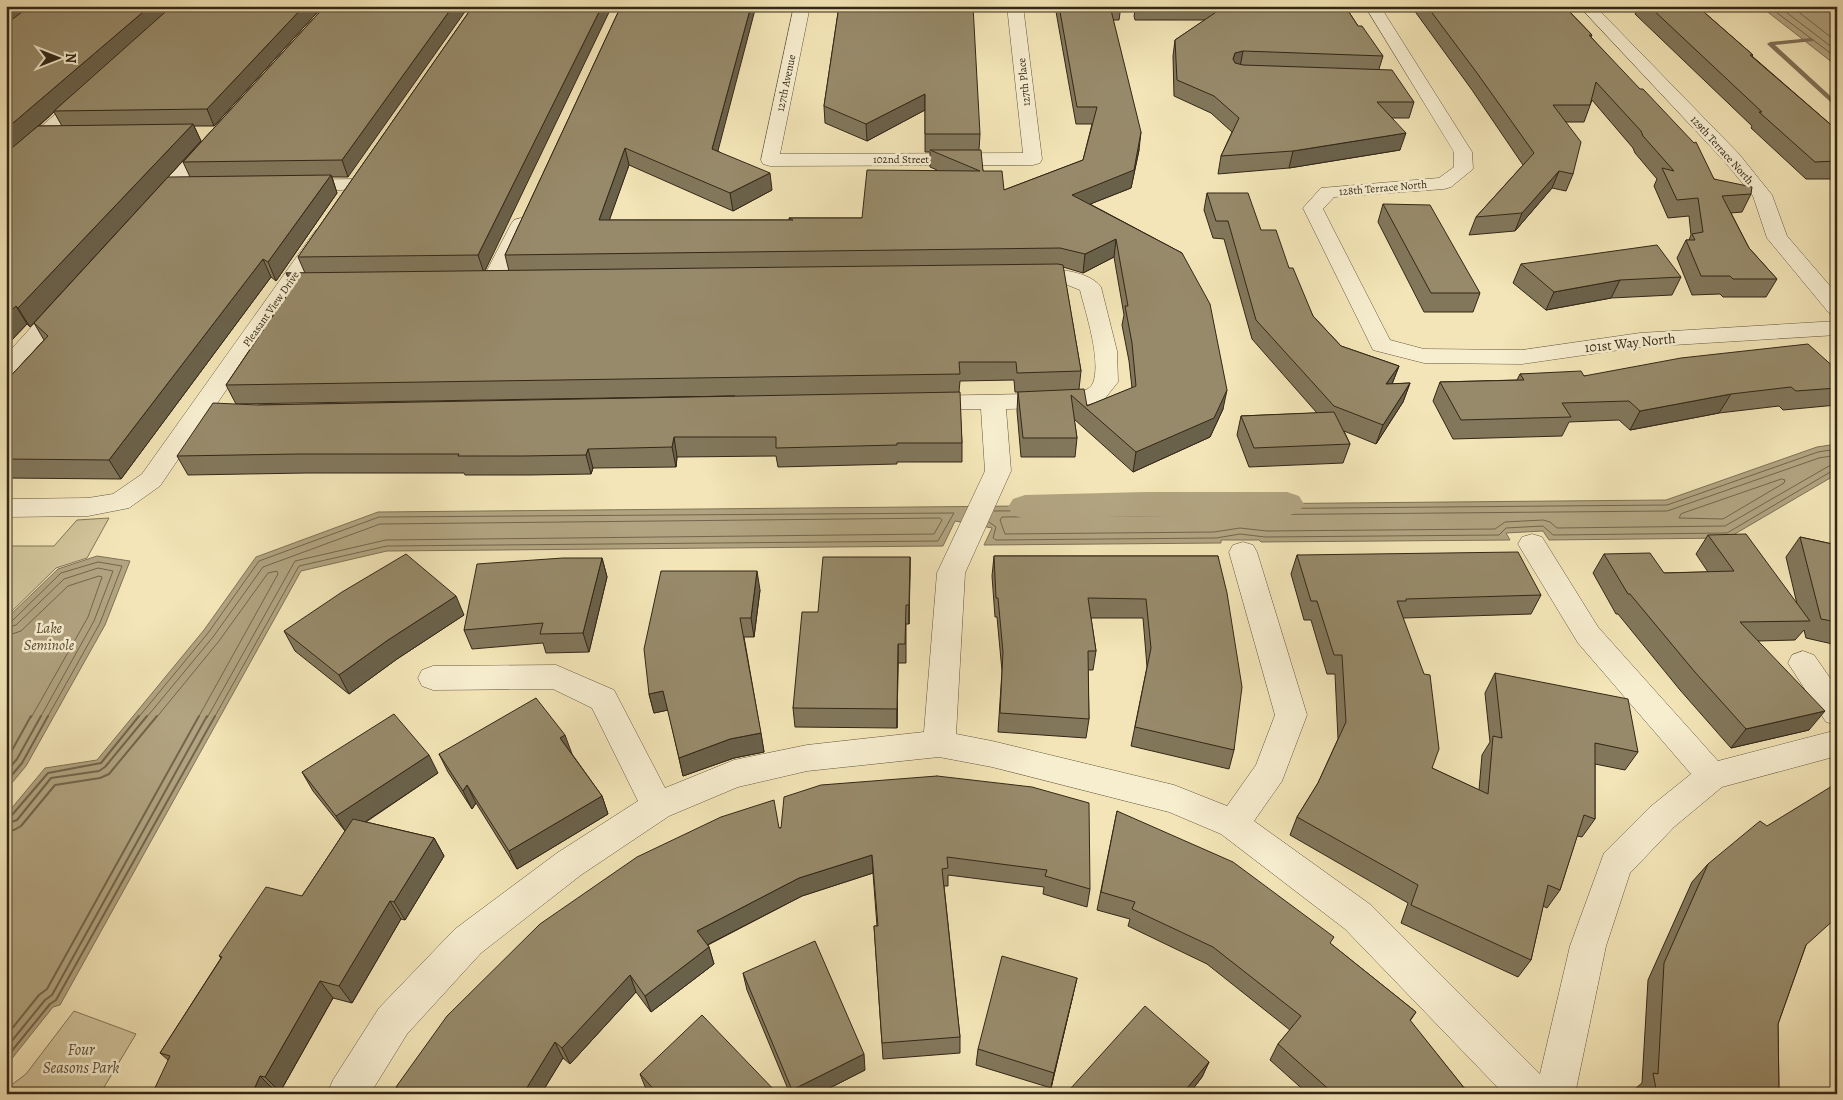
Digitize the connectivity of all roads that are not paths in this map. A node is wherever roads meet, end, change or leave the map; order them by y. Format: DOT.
graph roads {
  1 [pos="802,6"];
  2 [pos="1016,6"];
  3 [pos="1372,6"];
  4 [pos="1586,6"];
  5 [pos="1399,79"];
  6 [pos="1419,80"];
  7 [pos="100,84"];
  8 [pos="200,133"];
  9 [pos="41,136"];
  10 [pos="71,136"];
  11 [pos="1033,159"];
  12 [pos="770,160"];
  13 [pos="6,167"];
  14 [pos="276,186"];
  15 [pos="170,187"];
  16 [pos="199,187"];
  17 [pos="527,211"];
  18 [pos="144,216"];
  19 [pos="1009,274"];
  20 [pos="493,280"];
  21 [pos="314,283"];
  22 [pos="288,284"];
  23 [pos="78,289"];
  24 [pos="1837,308"];
  25 [pos="1837,328"];
  26 [pos="1424,356"];
  27 [pos="6,369"];
  28 [pos="993,402"];
  29 [pos="903,403"];
  30 [pos="199,412"];
  31 [pos="267,414"];
  32 [pos="6,508"];
  33 [pos="1532,544"];
  34 [pos="1243,552"];
  35 [pos="1804,663"];
  36 [pos="432,678"];
  37 [pos="1837,713"];
  38 [pos="1837,743"];
  39 [pos="939,744"];
  40 [pos="1712,776"];
  41 [pos="657,806"];
  42 [pos="1233,824"];
  43 [pos="347,1094"];
  44 [pos="1532,1094"];
  45 [pos="1555,1094"];
  1 -- 12 [label="street, 127th Avenue"];
  2 -- 11 [label="street, 127th Place"];
  3 -- 6 [label="street, 128th Terrace North"];
  4 -- 24 [label="street, 129th Terrace North"];
  5 -- 6 [label="street"];
  6 -- 26 [label="street, 128th Terrace North"];
  7 -- 9 [label="street"];
  8 -- 15 [label="street"];
  9 -- 10 [label="street"];
  9 -- 13 [label="street"];
  11 -- 12 [label="street, 102nd Street"];
  14 -- 22 [label="street, Pleasant View Drive"];
  15 -- 16 [label="street"];
  15 -- 18 [label="street"];
  17 -- 20 [label="street"];
  19 -- 28 [label="street"];
  21 -- 22 [label="street"];
  22 -- 30 [label="street, Pleasant View Drive"];
  23 -- 27 [label="street"];
  25 -- 26 [label="street, 101st Way North"];
  28 -- 29 [label="street"];
  28 -- 39 [label="street"];
  30 -- 31 [label="street"];
  30 -- 32 [label="street, Pleasant View Drive"];
  33 -- 40 [label="street"];
  34 -- 42 [label="street"];
  35 -- 37 [label="street"];
  36 -- 41 [label="street"];
  38 -- 40 [label="street"];
  39 -- 41 [label="street"];
  39 -- 42 [label="street"];
  40 -- 45 [label="street"];
  41 -- 43 [label="street"];
  42 -- 44 [label="street"];
}
